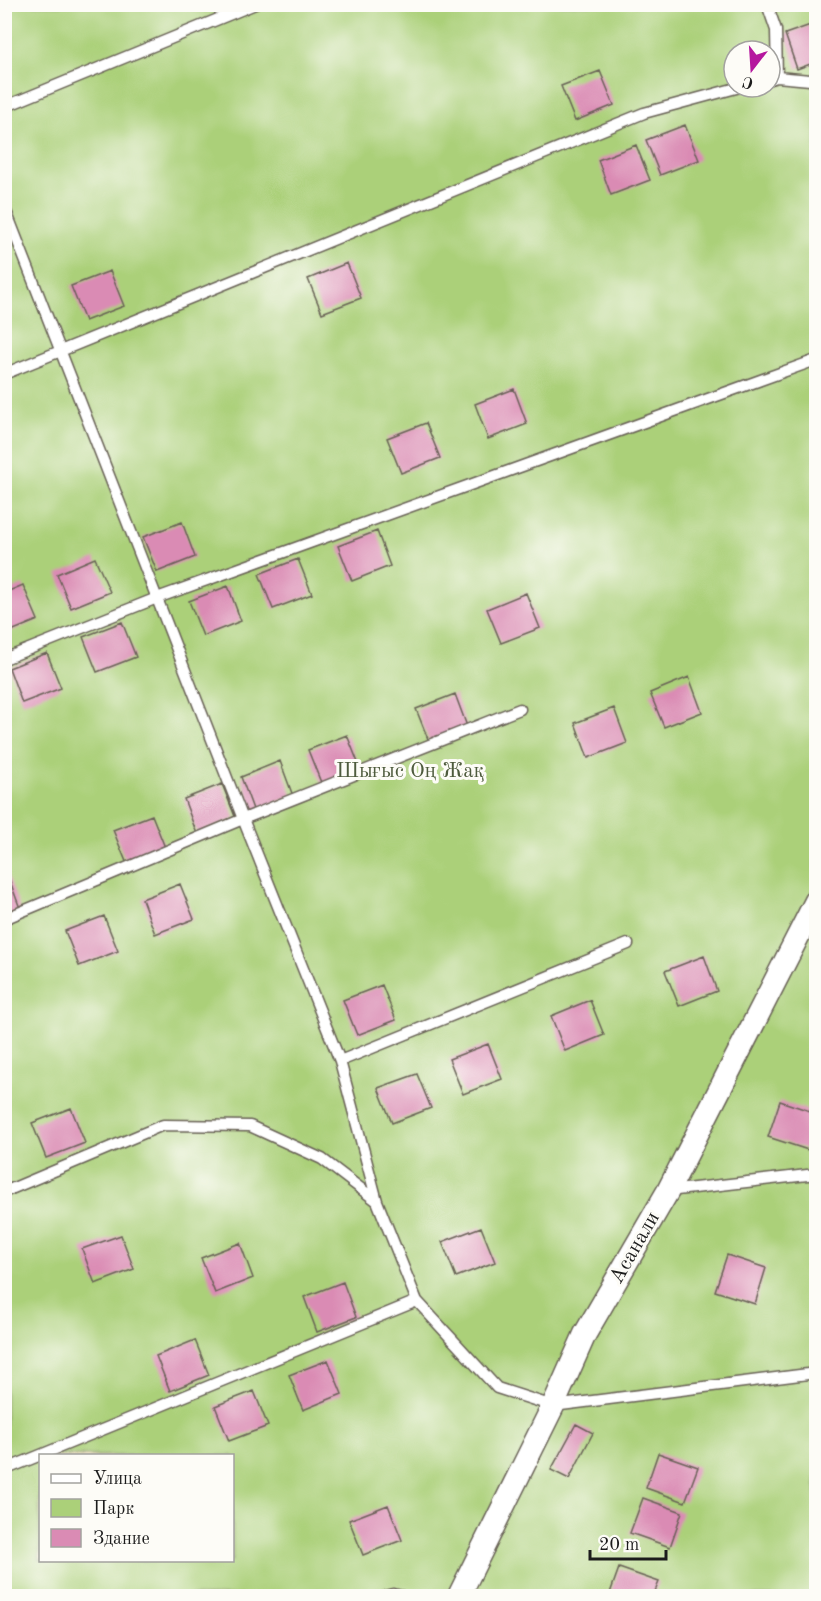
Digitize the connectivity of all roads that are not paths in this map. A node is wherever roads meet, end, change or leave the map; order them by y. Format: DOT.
graph roads {
  1 [pos="255,4"];
  2 [pos="766,4"];
  3 [pos="776,39"];
  4 [pos="782,78"];
  5 [pos="816,78"];
  6 [pos="722,92"];
  7 [pos="4,107"];
  8 [pos="4,206"];
  9 [pos="61,351"];
  10 [pos="816,360"];
  11 [pos="4,374"];
  12 [pos="158,598"];
  13 [pos="4,659"];
  14 [pos="520,709"];
  15 [pos="243,819"];
  16 [pos="816,901"];
  17 [pos="4,919"];
  18 [pos="628,944"];
  19 [pos="340,1061"];
  20 [pos="816,1174"];
  21 [pos="668,1191"];
  22 [pos="4,1192"];
  23 [pos="377,1201"];
  24 [pos="417,1300"];
  25 [pos="816,1373"];
  26 [pos="553,1406"];
  27 [pos="43,1454"];
  28 [pos="39,1456"];
  29 [pos="4,1470"];
  30 [pos="385,1596"];
  31 [pos="402,1596"];
  32 [pos="459,1596"];
  1 -- 7 [label="lane"];
  2 -- 3 [label="lane"];
  4 -- 5 [label="lane"];
  6 -- 9 [label="lane"];
  8 -- 9 [label="lane"];
  9 -- 11 [label="lane"];
  9 -- 12 [label="lane"];
  10 -- 12 [label="lane"];
  12 -- 13 [label="lane"];
  12 -- 15 [label="lane"];
  14 -- 15 [label="lane"];
  15 -- 17 [label="lane"];
  15 -- 19 [label="lane"];
  16 -- 21 [label="street, Асанали"];
  18 -- 19 [label="lane"];
  19 -- 23 [label="lane"];
  20 -- 21 [label="lane"];
  21 -- 26 [label="street, Асанали"];
  22 -- 23 [label="lane"];
  23 -- 24 [label="lane"];
  24 -- 26 [label="lane"];
  24 -- 27 [label="lane"];
  25 -- 26 [label="lane"];
  26 -- 32 [label="street, Асанали"];
  28 -- 29 [label="lane"];
  30 -- 31 [label="lane"];
}
